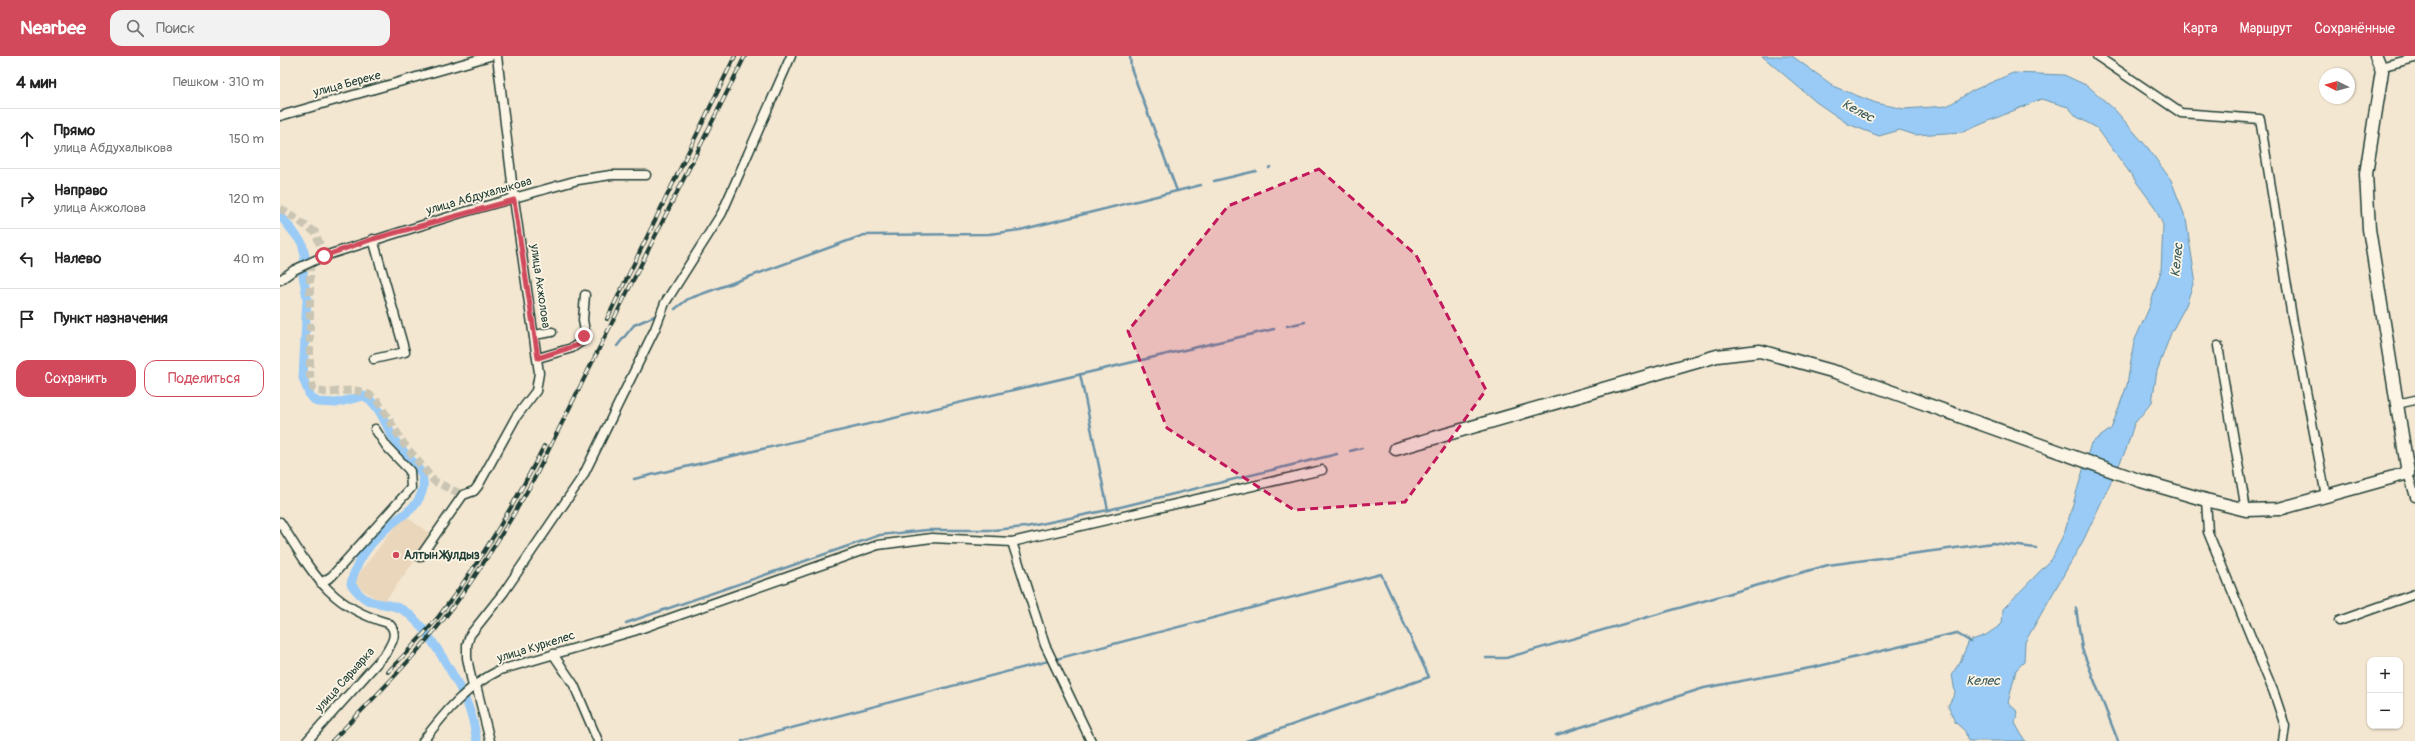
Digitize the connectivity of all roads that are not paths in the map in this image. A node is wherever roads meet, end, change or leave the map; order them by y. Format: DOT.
graph roads {
  1 [pos="490,56"];
  2 [pos="497,56"];
  3 [pos="2097,56"];
  4 [pos="790,57"];
  5 [pos="2415,58"];
  6 [pos="2378,61"];
  7 [pos="280,116"];
  8 [pos="646,175"];
  9 [pos="514,200"];
  10 [pos="373,239"];
  11 [pos="280,280"];
  12 [pos="585,295"];
  13 [pos="552,332"];
  14 [pos="534,336"];
  15 [pos="2218,346"];
  16 [pos="538,358"];
  17 [pos="374,359"];
  18 [pos="2415,400"];
  19 [pos="2397,404"];
  20 [pos="375,429"];
  21 [pos="1396,450"];
  22 [pos="1322,470"];
  23 [pos="2408,472"];
  24 [pos="2326,496"];
  25 [pos="2415,497"];
  26 [pos="2206,500"];
  27 [pos="2246,510"];
  28 [pos="280,522"];
  29 [pos="1012,542"];
  30 [pos="420,557"];
  31 [pos="321,583"];
  32 [pos="2415,594"];
  33 [pos="2339,621"];
  34 [pos="553,654"];
  35 [pos="474,686"];
  36 [pos="307,741"];
  37 [pos="423,741"];
  38 [pos="490,741"];
  39 [pos="598,741"];
  40 [pos="1090,741"];
  41 [pos="2283,741"];
  1 -- 7 [label="street, улица Береке"];
  2 -- 9 [label="street, улица Акжолова"];
  3 -- 24 [label="street"];
  4 -- 35 [label="street"];
  5 -- 6 [label="street"];
  6 -- 19 [label="street"];
  8 -- 9 [label="street, улица Абдухалыкова"];
  9 -- 10 [label="street, улица Абдухалыкова"];
  9 -- 14 [label="street, улица Акжолова"];
  10 -- 11 [label="street, улица Абдухалыкова"];
  10 -- 17 [label="street"];
  12 -- 16 [label="street"];
  13 -- 14 [label="street"];
  14 -- 16 [label="street, улица Акжолова"];
  15 -- 27 [label="street"];
  16 -- 30 [label="street, улица Акжолова"];
  18 -- 19 [label="street"];
  19 -- 23 [label="street"];
  20 -- 31 [label="street"];
  21 -- 26 [label="street"];
  22 -- 29 [label="street, улица Куркелес"];
  23 -- 24 [label="street"];
  23 -- 25 [label="street"];
  24 -- 27 [label="street"];
  26 -- 27 [label="street"];
  26 -- 41 [label="street"];
  28 -- 31 [label="street"];
  29 -- 34 [label="street, улица Куркелес"];
  29 -- 40 [label="street"];
  31 -- 36 [label="street, улица Сарыарка"];
  32 -- 33 [label="street"];
  34 -- 35 [label="street, улица Куркелес"];
  34 -- 39 [label="street"];
  35 -- 37 [label="street, улица Куркелес"];
  35 -- 38 [label="street"];
}
